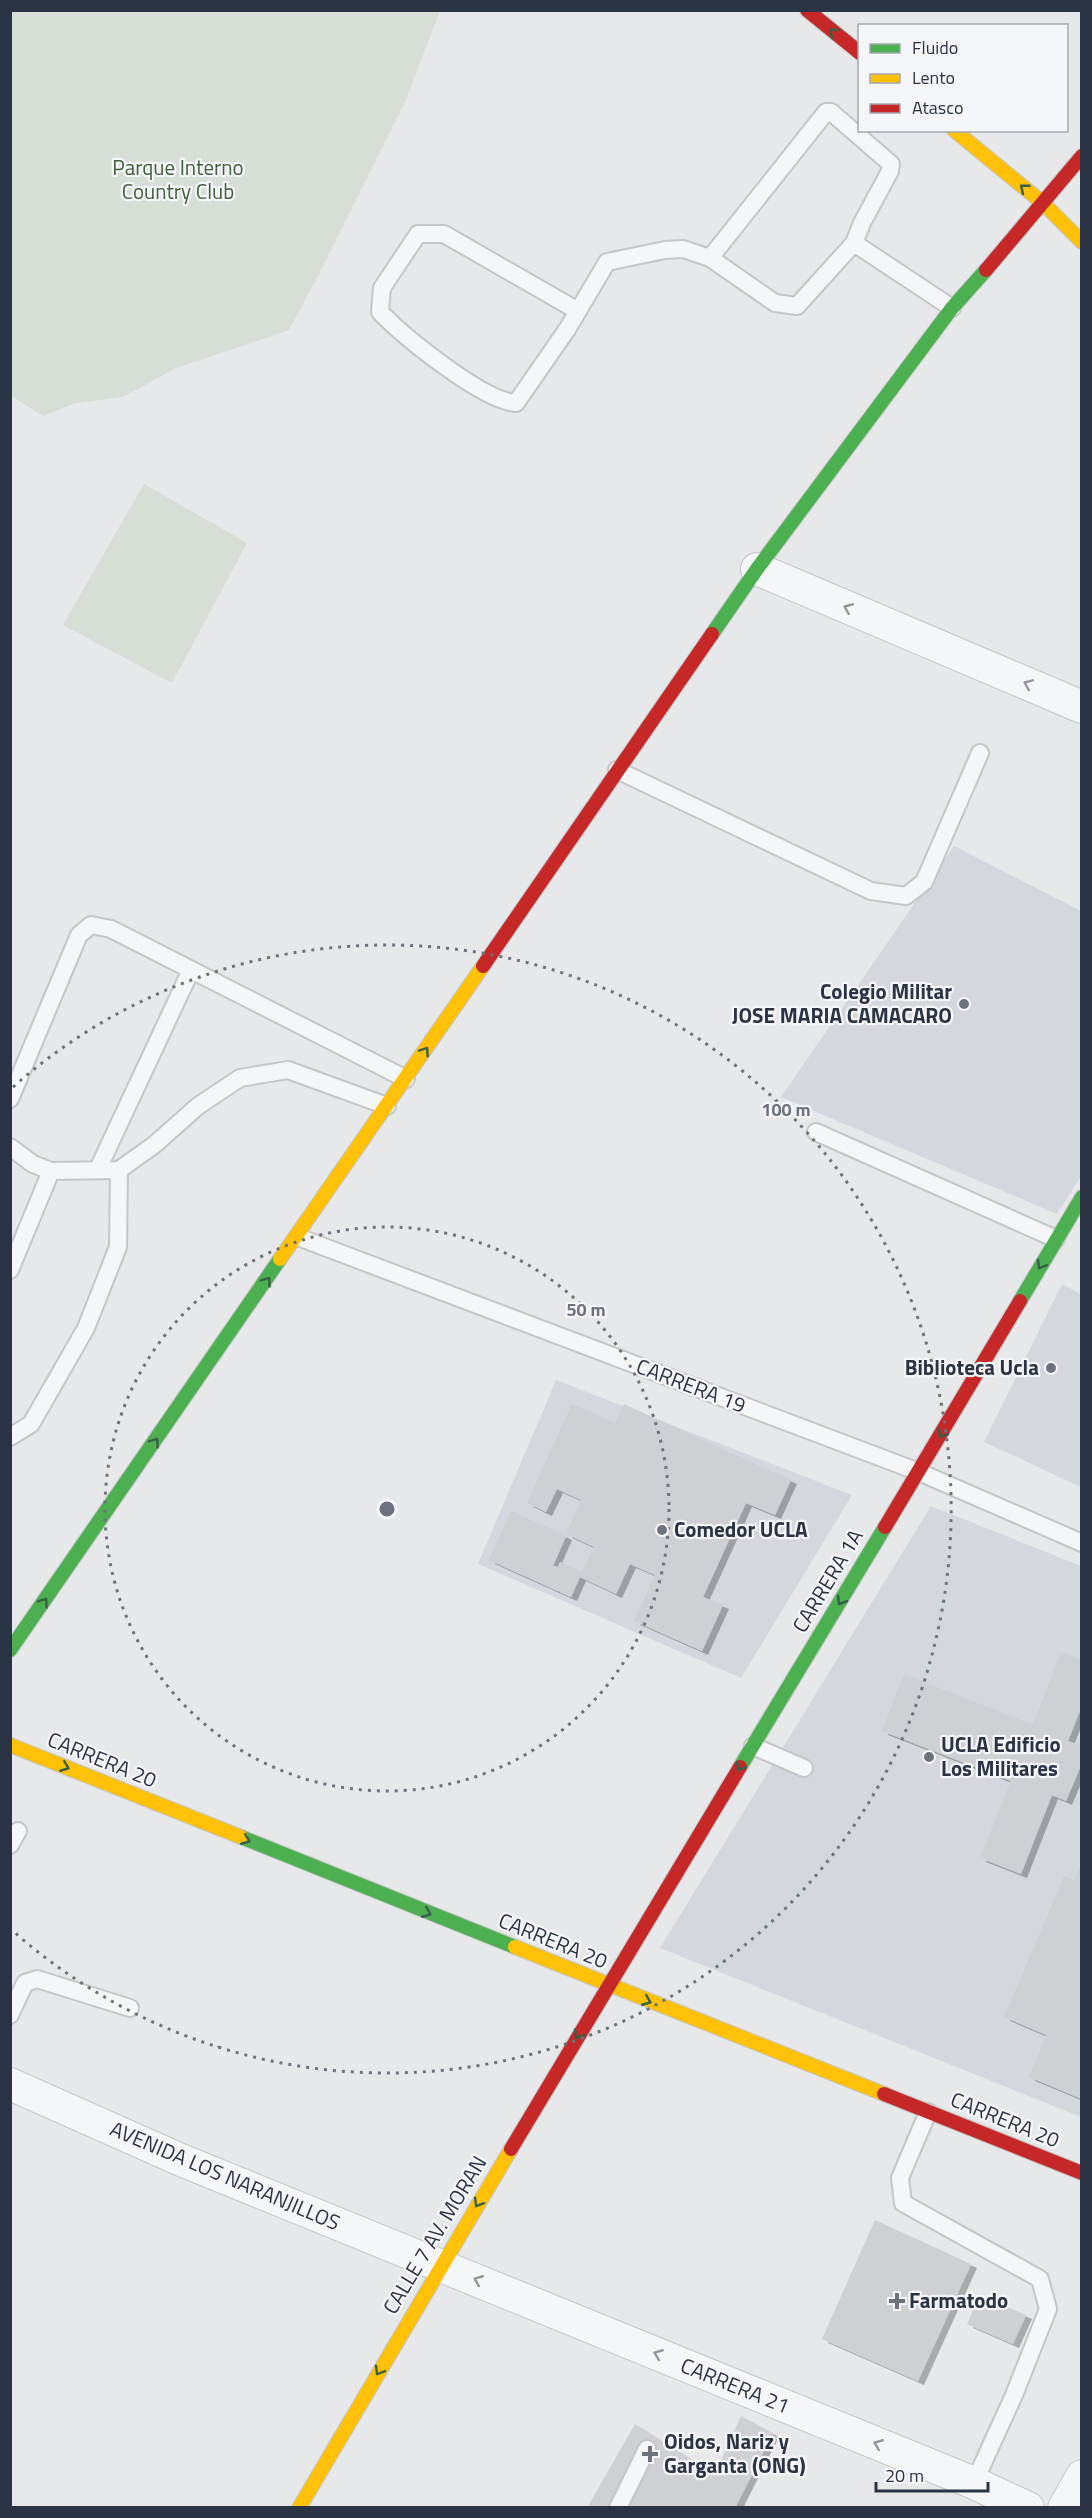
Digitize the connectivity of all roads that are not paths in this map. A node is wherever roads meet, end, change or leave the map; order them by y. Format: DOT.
graph roads {
  1 [pos="807,10"];
  2 [pos="858,51"];
  3 [pos="956,132"];
  4 [pos="1082,156"];
  5 [pos="1044,204"];
  6 [pos="1082,242"];
  7 [pos="854,243"];
  8 [pos="710,258"];
  9 [pos="952,308"];
  10 [pos="578,311"];
  11 [pos="757,569"];
  12 [pos="1082,707"];
  13 [pos="980,753"];
  14 [pos="617,770"];
  15 [pos="191,970"];
  16 [pos="406,1079"];
  17 [pos="10,1099"];
  18 [pos="387,1106"];
  19 [pos="816,1132"];
  20 [pos="10,1147"];
  21 [pos="98,1169"];
  22 [pos="119,1170"];
  23 [pos="51,1171"];
  24 [pos="1082,1197"];
  25 [pos="297,1237"];
  26 [pos="1056,1239"];
  27 [pos="10,1270"];
  28 [pos="10,1437"];
  29 [pos="920,1472"];
  30 [pos="1082,1543"];
  31 [pos="10,1650"];
  32 [pos="10,1746"];
  33 [pos="753,1746"];
  34 [pos="804,1768"];
  35 [pos="607,1985"];
  36 [pos="130,2007"];
  37 [pos="10,2015"];
  38 [pos="10,2084"];
  39 [pos="928,2112"];
  40 [pos="1082,2173"];
  41 [pos="441,2265"];
  42 [pos="647,2449"];
  43 [pos="1082,2476"];
  44 [pos="974,2483"];
  45 [pos="299,2508"];
  46 [pos="618,2508"];
  47 [pos="1028,2508"];
  48 [pos="1064,2508"];
  2 -- 1 [label="street, one-way"];
  5 -- 3 [label="street, one-way"];
  4 -- 5 [label="street"];
  5 -- 6 [label="street"];
  5 -- 9 [label="street"];
  7 -- 8 [label="lane"];
  7 -- 8 [label="lane"];
  7 -- 9 [label="lane"];
  8 -- 10 [label="lane"];
  9 -- 11 [label="street"];
  10 -- 10 [label="lane"];
  12 -- 11 [label="street, one-way"];
  11 -- 14 [label="street"];
  13 -- 14 [label="lane"];
  16 -- 14 [label="street, one-way"];
  15 -- 16 [label="lane"];
  15 -- 17 [label="lane"];
  15 -- 21 [label="lane"];
  16 -- 18 [label="street"];
  18 -- 22 [label="lane"];
  18 -- 25 [label="street"];
  19 -- 26 [label="lane"];
  20 -- 23 [label="lane"];
  21 -- 22 [label="lane"];
  21 -- 23 [label="lane"];
  22 -- 28 [label="lane"];
  23 -- 27 [label="lane"];
  24 -- 26 [label="street, CARRERA 1A"];
  25 -- 29 [label="lane, CARRERA 19"];
  31 -- 25 [label="street, one-way"];
  26 -- 29 [label="street, CARRERA 1A, one-way"];
  29 -- 30 [label="lane, CARRERA 19"];
  29 -- 33 [label="street, CARRERA 1A, one-way"];
  32 -- 35 [label="street, CARRERA 20, one-way"];
  33 -- 34 [label="lane"];
  33 -- 35 [label="street, CARRERA 1A, one-way"];
  35 -- 39 [label="street, CARRERA 20, one-way"];
  35 -- 41 [label="street, CALLE 7 AV. MORAN, one-way"];
  36 -- 37 [label="lane"];
  38 -- 41 [label="street, AVENIDA LOS NARANJILLOS"];
  39 -- 40 [label="street, CARRERA 20"];
  39 -- 44 [label="lane"];
  44 -- 41 [label="street, CARRERA 21, one-way"];
  41 -- 45 [label="street, CALLE 7 AV. MORAN, one-way"];
  42 -- 46 [label="lane"];
  43 -- 48 [label="street"];
  44 -- 47 [label="street, CARRERA 21"];
}
